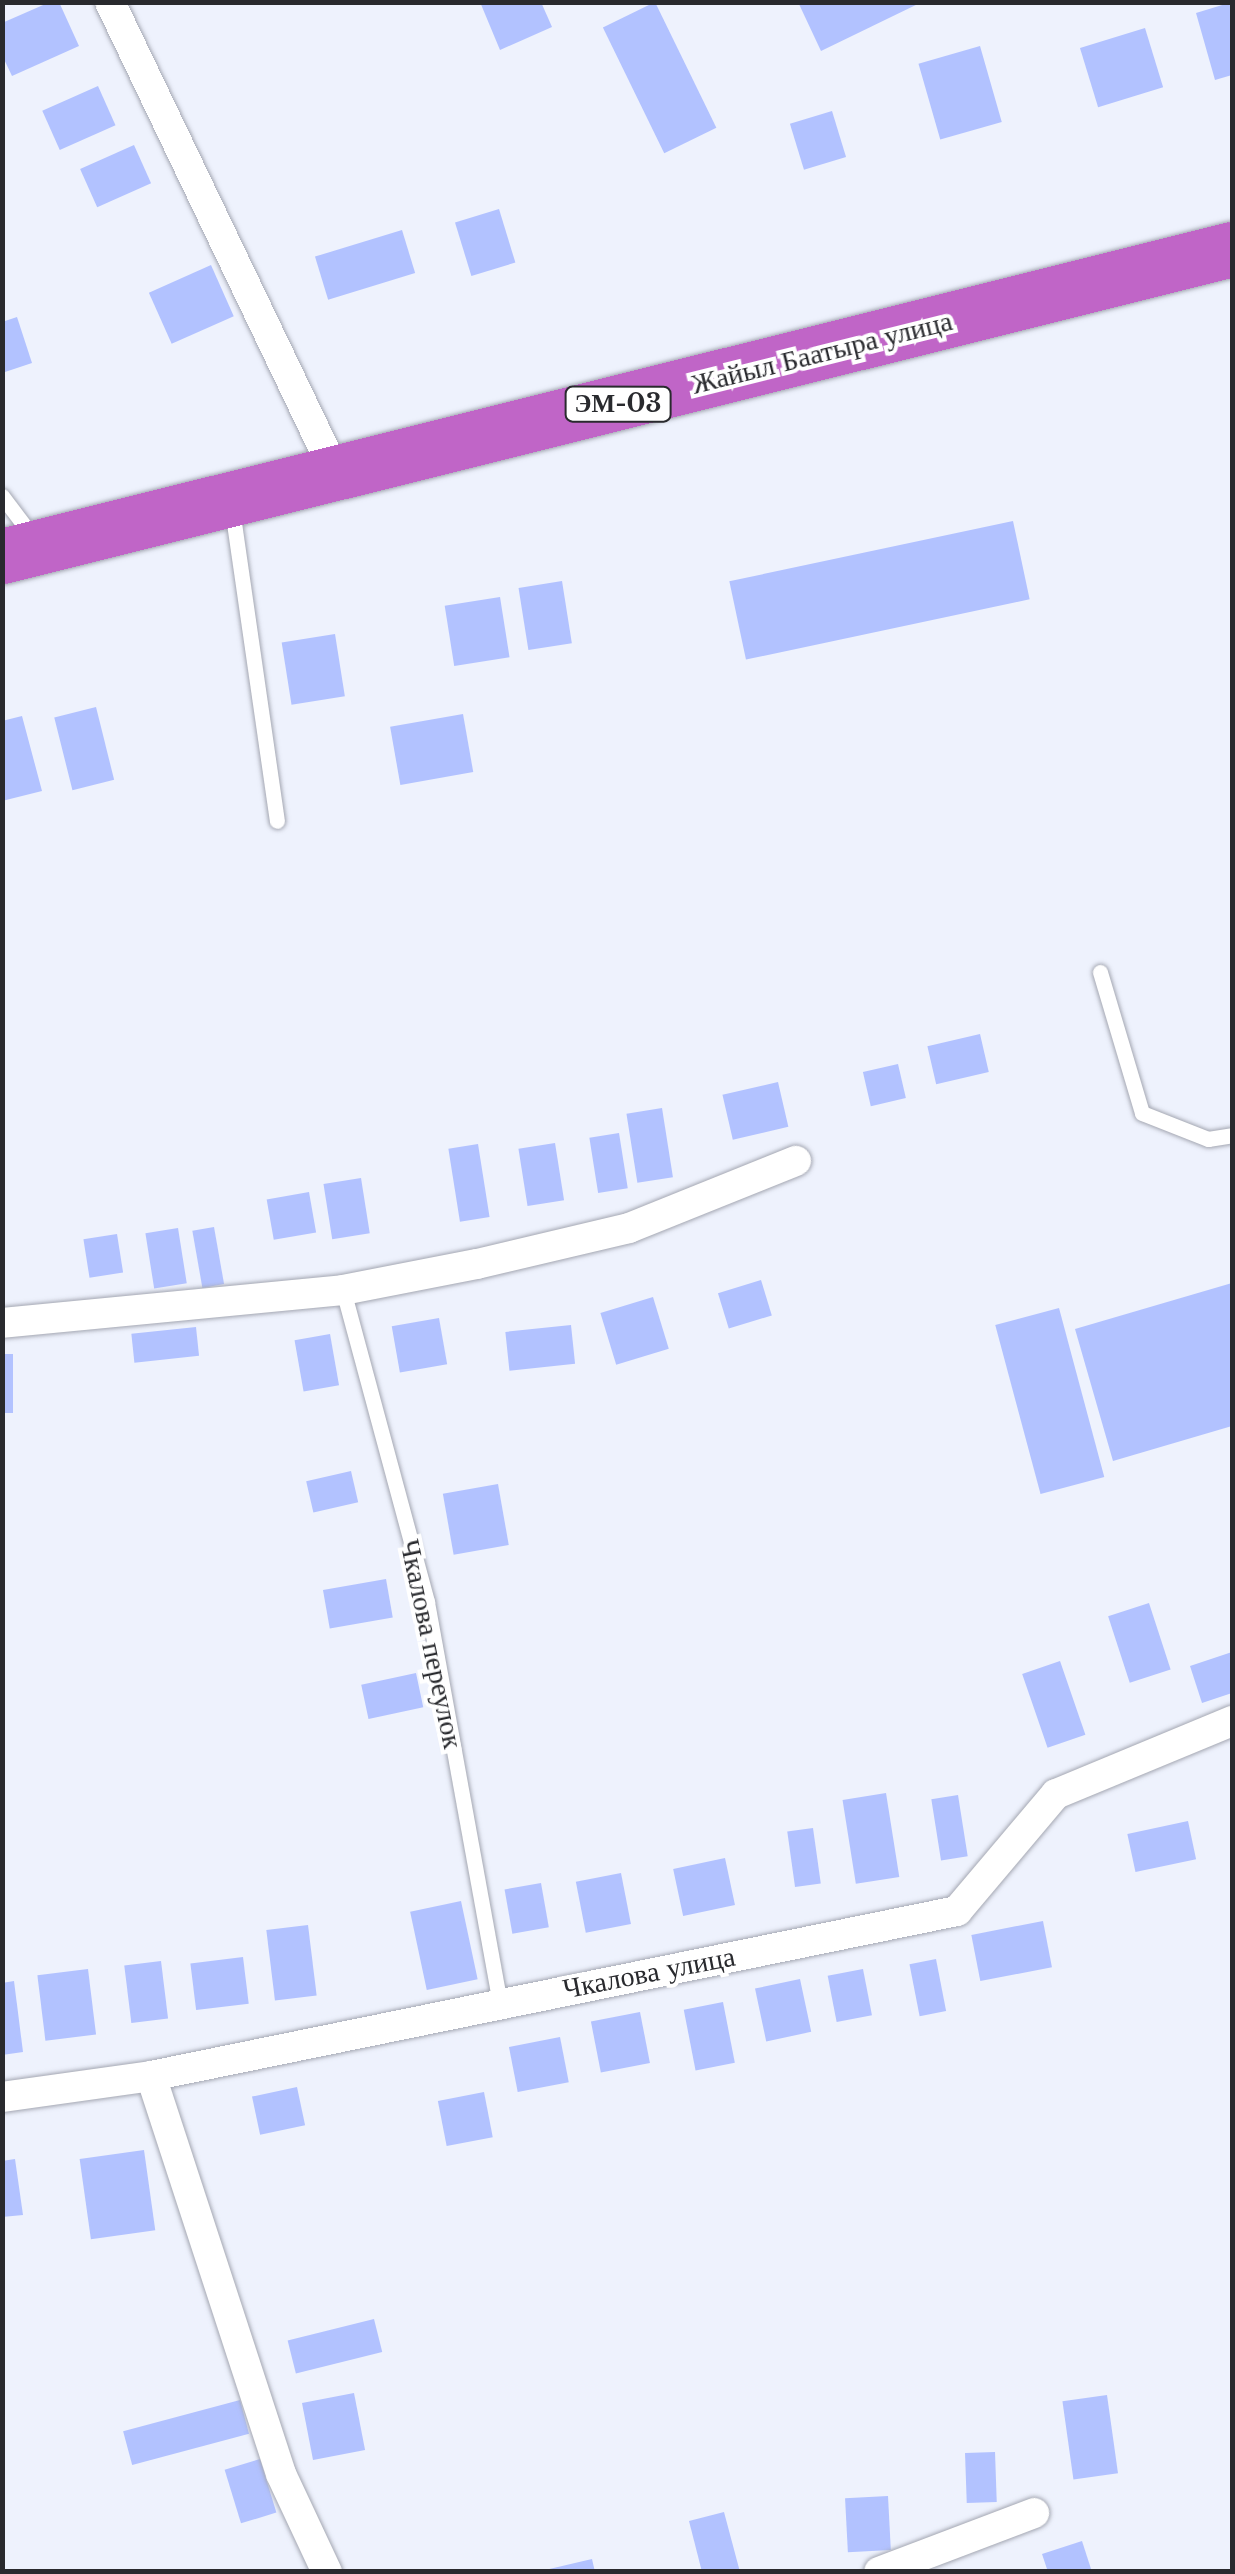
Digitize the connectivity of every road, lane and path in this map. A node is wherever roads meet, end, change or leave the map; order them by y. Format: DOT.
graph roads {
  1 [pos="110,2"];
  2 [pos="1232,249"];
  3 [pos="337,476"];
  4 [pos="2,496"];
  5 [pos="231,501"];
  6 [pos="22,552"];
  7 [pos="278,821"];
  8 [pos="1100,972"];
  9 [pos="1232,1136"];
  10 [pos="796,1161"];
  11 [pos="343,1290"];
  12 [pos="2,1323"];
  13 [pos="1232,1721"];
  14 [pos="500,2003"];
  15 [pos="152,2076"];
  16 [pos="2,2097"];
  17 [pos="1034,2513"];
  18 [pos="327,2572"];
  19 [pos="879,2572"];
  1 -- 3 [label="street"];
  2 -- 3 [label="highway, Жайыл Баатыра улица / ЭМ-03"];
  3 -- 5 [label="highway, Жайыл Баатыра улица / ЭМ-03"];
  4 -- 6 [label="lane"];
  5 -- 6 [label="highway, Жайыл Баатыра улица / ЭМ-03"];
  5 -- 7 [label="lane"];
  8 -- 9 [label="lane"];
  10 -- 11 [label="street"];
  11 -- 12 [label="street"];
  11 -- 14 [label="lane, Чкалова переулок"];
  13 -- 14 [label="street, Чкалова улица"];
  14 -- 15 [label="street, Чкалова улица"];
  15 -- 16 [label="street, Чкалова улица"];
  15 -- 18 [label="street"];
  17 -- 19 [label="street"];
}
